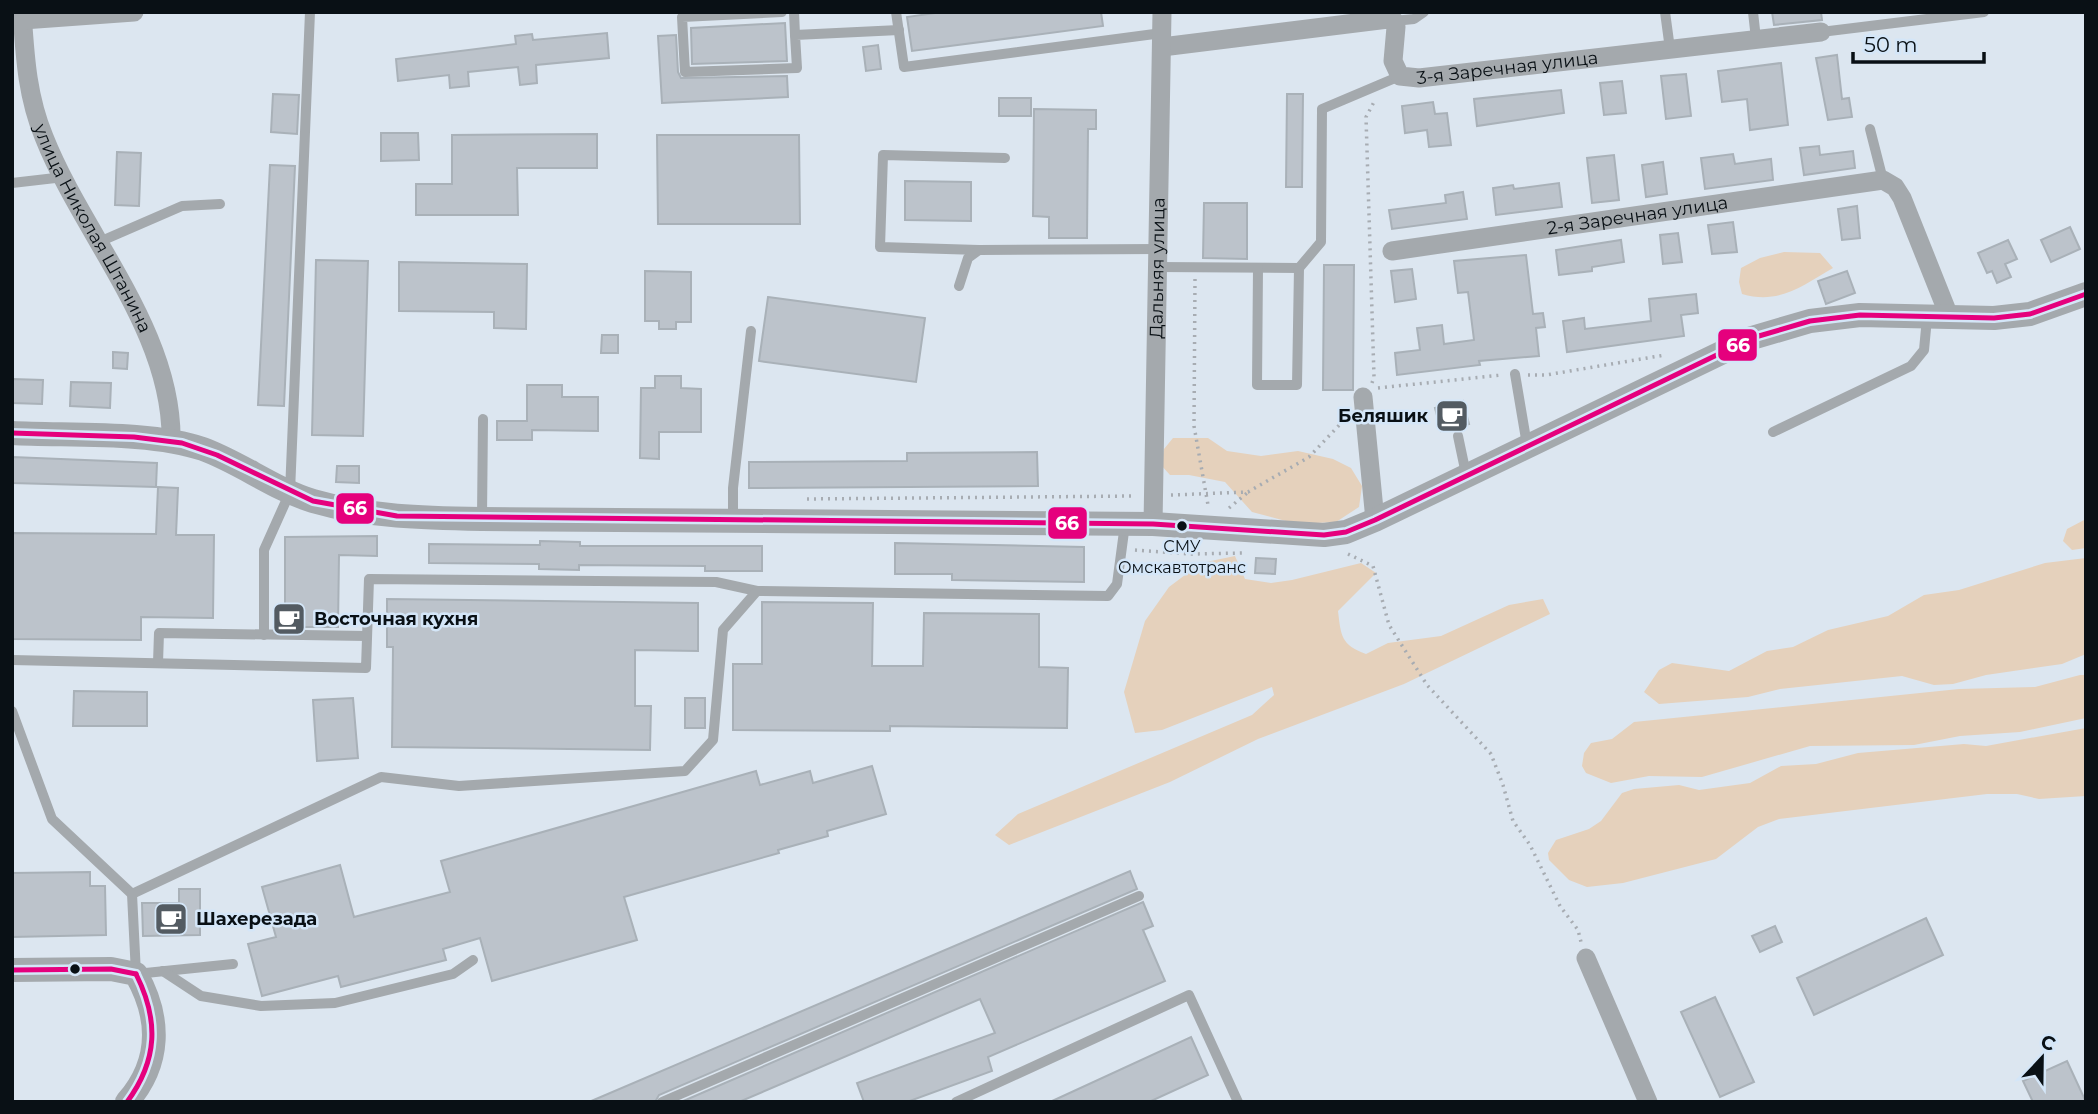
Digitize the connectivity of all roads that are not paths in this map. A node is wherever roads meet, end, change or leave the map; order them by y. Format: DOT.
graph roads {
  1 [pos="134,12"];
  2 [pos="310,12"];
  3 [pos="782,12"];
  4 [pos="794,12"];
  5 [pos="896,12"];
  6 [pos="1163,12"];
  7 [pos="1424,12"];
  8 [pos="1665,12"];
  9 [pos="1753,12"];
  10 [pos="1984,12"];
  11 [pos="22,16"];
  12 [pos="1389,17"];
  13 [pos="899,30"];
  14 [pos="1821,32"];
  15 [pos="795,35"];
  16 [pos="1756,39"];
  17 [pos="1162,40"];
  18 [pos="1670,49"];
  19 [pos="1394,78"];
  20 [pos="1870,129"];
  21 [pos="1005,158"];
  22 [pos="65,177"];
  23 [pos="1883,180"];
  24 [pos="12,183"];
  25 [pos="220,204"];
  26 [pos="99,242"];
  27 [pos="979,250"];
  28 [pos="1392,251"];
  29 [pos="1158,258"];
  30 [pos="1258,268"];
  31 [pos="1298,268"];
  32 [pos="959,286"];
  33 [pos="2086,294"];
  34 [pos="1938,315"];
  35 [pos="751,331"];
  36 [pos="1515,374"];
  37 [pos="1363,397"];
  38 [pos="483,419"];
  39 [pos="1773,432"];
  40 [pos="12,433"];
  41 [pos="1458,436"];
  42 [pos="171,443"];
  43 [pos="1527,445"];
  44 [pos="1466,474"];
  45 [pos="290,492"];
  46 [pos="482,519"];
  47 [pos="1375,520"];
  48 [pos="733,521"];
  49 [pos="1125,524"];
  50 [pos="1153,524"];
  51 [pos="757,591"];
  52 [pos="264,635"];
  53 [pos="367,636"];
  54 [pos="12,660"];
  55 [pos="158,663"];
  56 [pos="12,711"];
  57 [pos="12,746"];
  58 [pos="25,746"];
  59 [pos="132,894"];
  60 [pos="1139,896"];
  61 [pos="1586,958"];
  62 [pos="472,960"];
  63 [pos="233,964"];
  64 [pos="12,970"];
  65 [pos="163,971"];
  66 [pos="136,974"];
  67 [pos="127,1102"];
  68 [pos="662,1102"];
  69 [pos="956,1102"];
  70 [pos="1238,1102"];
  71 [pos="1647,1102"];
  1 -- 11 [label="street"];
  2 -- 45 [label="lane"];
  3 -- 15 [label="lane"];
  4 -- 15 [label="lane"];
  5 -- 13 [label="lane"];
  6 -- 17 [label="street, Дальняя улица"];
  7 -- 12 [label="lane"];
  8 -- 18 [label="lane"];
  9 -- 16 [label="lane"];
  10 -- 14 [label="lane"];
  11 -- 22 [label="street, улица Николая Штанина"];
  12 -- 17 [label="street"];
  12 -- 19 [label="street, 3-я Заречная улица"];
  13 -- 15 [label="lane"];
  13 -- 17 [label="lane"];
  14 -- 16 [label="street, 3-я Заречная улица"];
  16 -- 18 [label="street, 3-я Заречная улица"];
  17 -- 29 [label="street, Дальняя улица"];
  18 -- 19 [label="street, 3-я Заречная улица"];
  19 -- 31 [label="lane"];
  20 -- 23 [label="lane"];
  21 -- 27 [label="lane"];
  22 -- 24 [label="lane"];
  22 -- 26 [label="street, улица Николая Штанина"];
  23 -- 28 [label="street, 2-я Заречная улица"];
  23 -- 34 [label="street"];
  25 -- 26 [label="lane"];
  26 -- 42 [label="street, улица Николая Штанина"];
  27 -- 29 [label="lane"];
  27 -- 32 [label="lane"];
  29 -- 30 [label="lane"];
  29 -- 50 [label="street, Дальняя улица"];
  30 -- 31 [label="lane"];
  30 -- 31 [label="lane"];
  33 -- 34 [label="street"];
  34 -- 39 [label="lane"];
  34 -- 43 [label="street"];
  35 -- 48 [label="lane"];
  36 -- 43 [label="lane"];
  37 -- 47 [label="street"];
  38 -- 46 [label="lane"];
  40 -- 42 [label="street"];
  41 -- 44 [label="lane"];
  42 -- 45 [label="street"];
  43 -- 44 [label="street"];
  44 -- 47 [label="street"];
  45 -- 46 [label="street"];
  45 -- 52 [label="lane"];
  46 -- 48 [label="street"];
  47 -- 50 [label="street"];
  48 -- 49 [label="street"];
  49 -- 50 [label="street"];
  49 -- 51 [label="lane"];
  51 -- 53 [label="lane"];
  51 -- 59 [label="lane"];
  52 -- 53 [label="lane"];
  52 -- 55 [label="lane"];
  53 -- 55 [label="lane"];
  54 -- 55 [label="lane"];
  56 -- 58 [label="lane"];
  57 -- 58 [label="lane"];
  58 -- 59 [label="lane"];
  59 -- 66 [label="lane"];
  60 -- 68 [label="lane"];
  61 -- 71 [label="street"];
  62 -- 65 [label="lane"];
  63 -- 65 [label="lane"];
  64 -- 66 [label="street"];
  65 -- 66 [label="lane"];
  66 -- 67 [label="street"];
  69 -- 70 [label="lane"];
}
